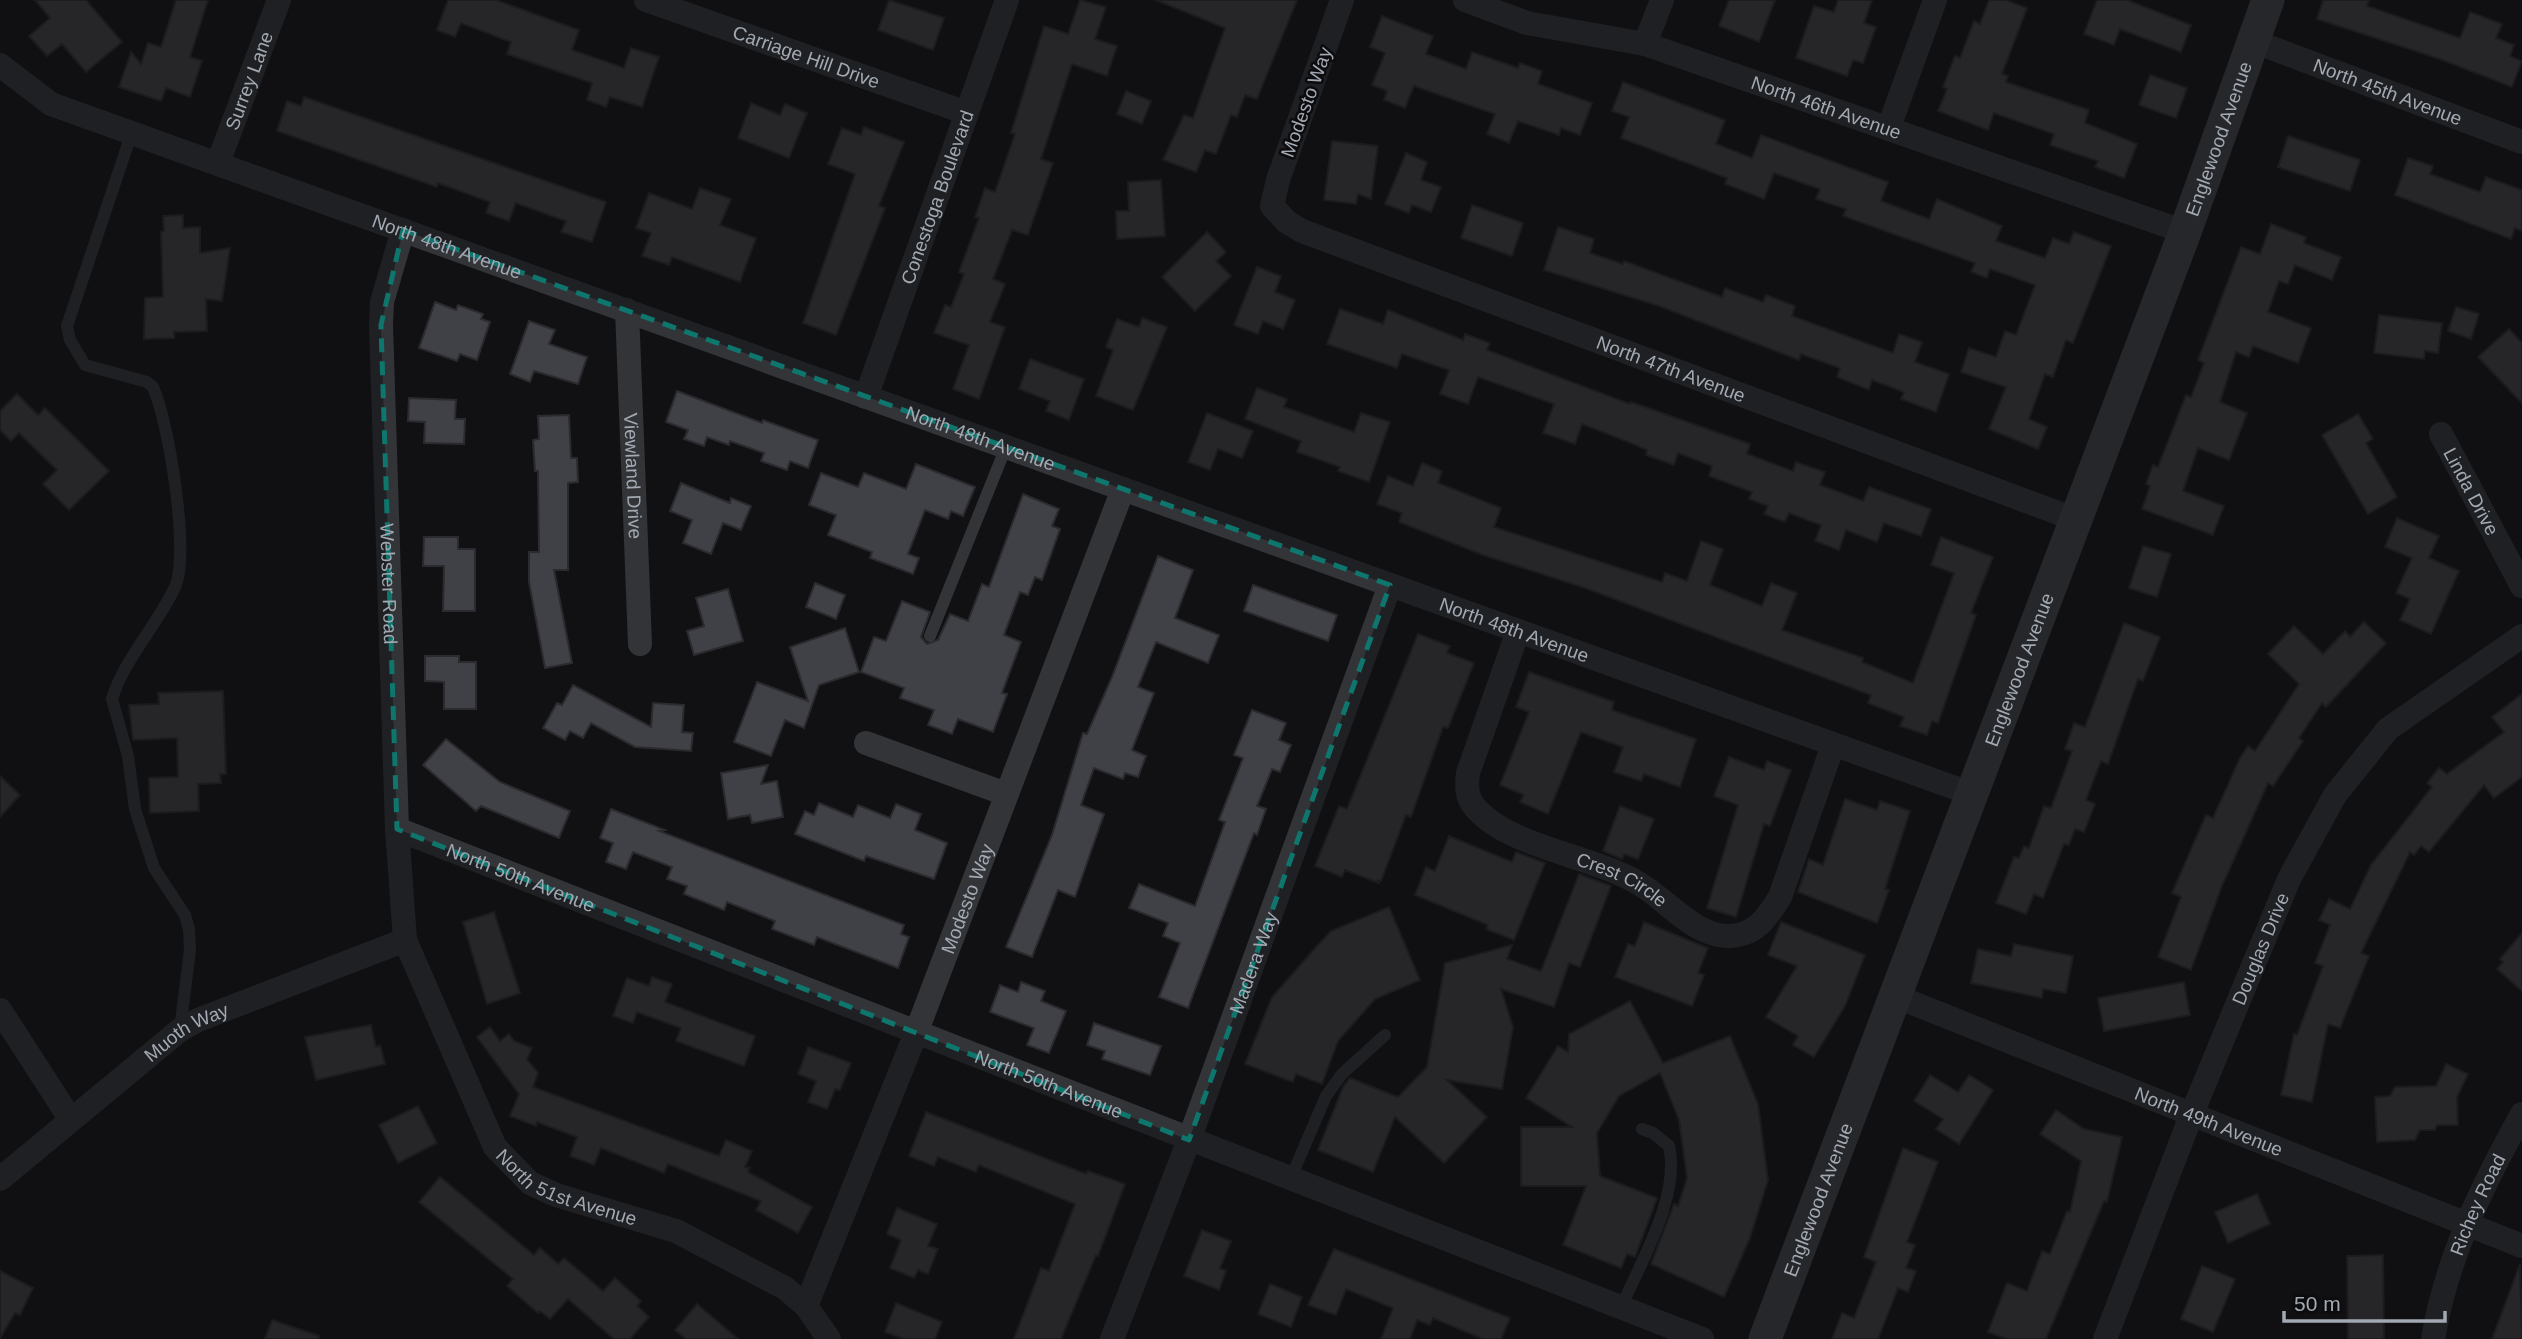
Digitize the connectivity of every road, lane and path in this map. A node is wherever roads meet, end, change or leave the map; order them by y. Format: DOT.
graph roads {
  1 [pos="279,0"];
  2 [pos="646,0"];
  3 [pos="1007,0"];
  4 [pos="1342,0"];
  5 [pos="1465,0"];
  6 [pos="1662,0"];
  7 [pos="1935,0"];
  8 [pos="2268,0"];
  9 [pos="2253,41"];
  10 [pos="1645,44"];
  11 [pos="0,65"];
  12 [pos="967,113"];
  13 [pos="1889,127"];
  14 [pos="132,132"];
  15 [pos="2522,142"];
  16 [pos="218,163"];
  17 [pos="1272,205"];
  18 [pos="403,230"];
  19 [pos="2185,232"];
  20 [pos="627,310"];
  21 [pos="866,397"];
  22 [pos="2441,434"];
  23 [pos="1006,447"];
  24 [pos="1123,489"];
  25 [pos="2077,520"];
  26 [pos="1391,585"];
  27 [pos="2522,586"];
  28 [pos="1518,631"];
  29 [pos="930,636"];
  30 [pos="2522,636"];
  31 [pos="639,644"];
  32 [pos="866,743"];
  33 [pos="1833,745"];
  34 [pos="1006,794"];
  35 [pos="1972,794"];
  36 [pos="397,829"];
  37 [pos="405,940"];
  38 [pos="1895,996"];
  39 [pos="0,1010"];
  40 [pos="180,1030"];
  41 [pos="916,1032"];
  42 [pos="1385,1035"];
  43 [pos="2522,1114"];
  44 [pos="2191,1116"];
  45 [pos="71,1120"];
  46 [pos="1642,1129"];
  47 [pos="1189,1140"];
  48 [pos="0,1178"];
  49 [pos="1290,1180"];
  50 [pos="2466,1227"];
  51 [pos="2522,1246"];
  52 [pos="806,1306"];
  53 [pos="1621,1308"];
  54 [pos="829,1339"];
  55 [pos="1112,1339"];
  56 [pos="1702,1339"];
  57 [pos="1765,1339"];
  58 [pos="2105,1339"];
  59 [pos="2433,1339"];
  1 -- 16 [label="street, Surrey Lane"];
  2 -- 12 [label="street, Carriage Hill Drive"];
  3 -- 12 [label="street, Conestoga Boulevard"];
  4 -- 17 [label="street, Modesto Way"];
  5 -- 10 [label="street, North 46th Avenue"];
  6 -- 10 [label="street"];
  7 -- 13 [label="street"];
  8 -- 9 [label="street, Englewood Avenue"];
  9 -- 15 [label="street, North 45th Avenue"];
  9 -- 19 [label="street, Englewood Avenue"];
  10 -- 13 [label="street, North 46th Avenue"];
  11 -- 14 [label="street, North 48th Avenue"];
  12 -- 21 [label="street, Conestoga Boulevard"];
  13 -- 19 [label="street, North 46th Avenue"];
  14 -- 16 [label="street, North 48th Avenue"];
  14 -- 40 [label="lane"];
  16 -- 18 [label="street, North 48th Avenue"];
  17 -- 25 [label="street, North 47th Avenue"];
  18 -- 20 [label="street, North 48th Avenue"];
  18 -- 36 [label="street, Webster Road"];
  19 -- 25 [label="street, Englewood Avenue"];
  20 -- 21 [label="street, North 48th Avenue"];
  20 -- 31 [label="street, Viewland Drive"];
  21 -- 23 [label="street, North 48th Avenue"];
  22 -- 27 [label="street, Linda Drive"];
  23 -- 24 [label="street, North 48th Avenue"];
  23 -- 29 [label="lane"];
  24 -- 26 [label="street, North 48th Avenue"];
  24 -- 34 [label="street, Modesto Way"];
  25 -- 35 [label="street, Englewood Avenue"];
  26 -- 28 [label="street, North 48th Avenue"];
  26 -- 47 [label="street, Madera Way"];
  28 -- 33 [label="street, North 48th Avenue"];
  28 -- 33 [label="street, Crest Circle"];
  30 -- 44 [label="street, Douglas Drive"];
  32 -- 34 [label="street"];
  33 -- 35 [label="street, North 48th Avenue"];
  34 -- 41 [label="street, Modesto Way"];
  35 -- 38 [label="street, Englewood Avenue"];
  36 -- 37 [label="street, Webster Road"];
  36 -- 41 [label="street, North 50th Avenue"];
  37 -- 40 [label="street, Muoth Way"];
  37 -- 52 [label="street, North 51st Avenue"];
  38 -- 44 [label="street, North 49th Avenue"];
  38 -- 57 [label="street, Englewood Avenue"];
  39 -- 45 [label="street"];
  40 -- 45 [label="street, Muoth Way"];
  41 -- 47 [label="street, North 50th Avenue"];
  41 -- 52 [label="street, Modesto Way"];
  42 -- 49 [label="lane"];
  43 -- 50 [label="street, Richey Road"];
  44 -- 50 [label="street, North 49th Avenue"];
  44 -- 58 [label="street, Douglas Drive"];
  45 -- 48 [label="street, Muoth Way"];
  46 -- 53 [label="lane"];
  47 -- 49 [label="street, North 50th Avenue"];
  47 -- 55 [label="street, Madera Way"];
  49 -- 53 [label="street, North 50th Avenue"];
  50 -- 51 [label="street, North 49th Avenue"];
  50 -- 59 [label="street, Richey Road"];
  52 -- 54 [label="street, North 51st Avenue"];
  53 -- 56 [label="street, North 50th Avenue"];
}
